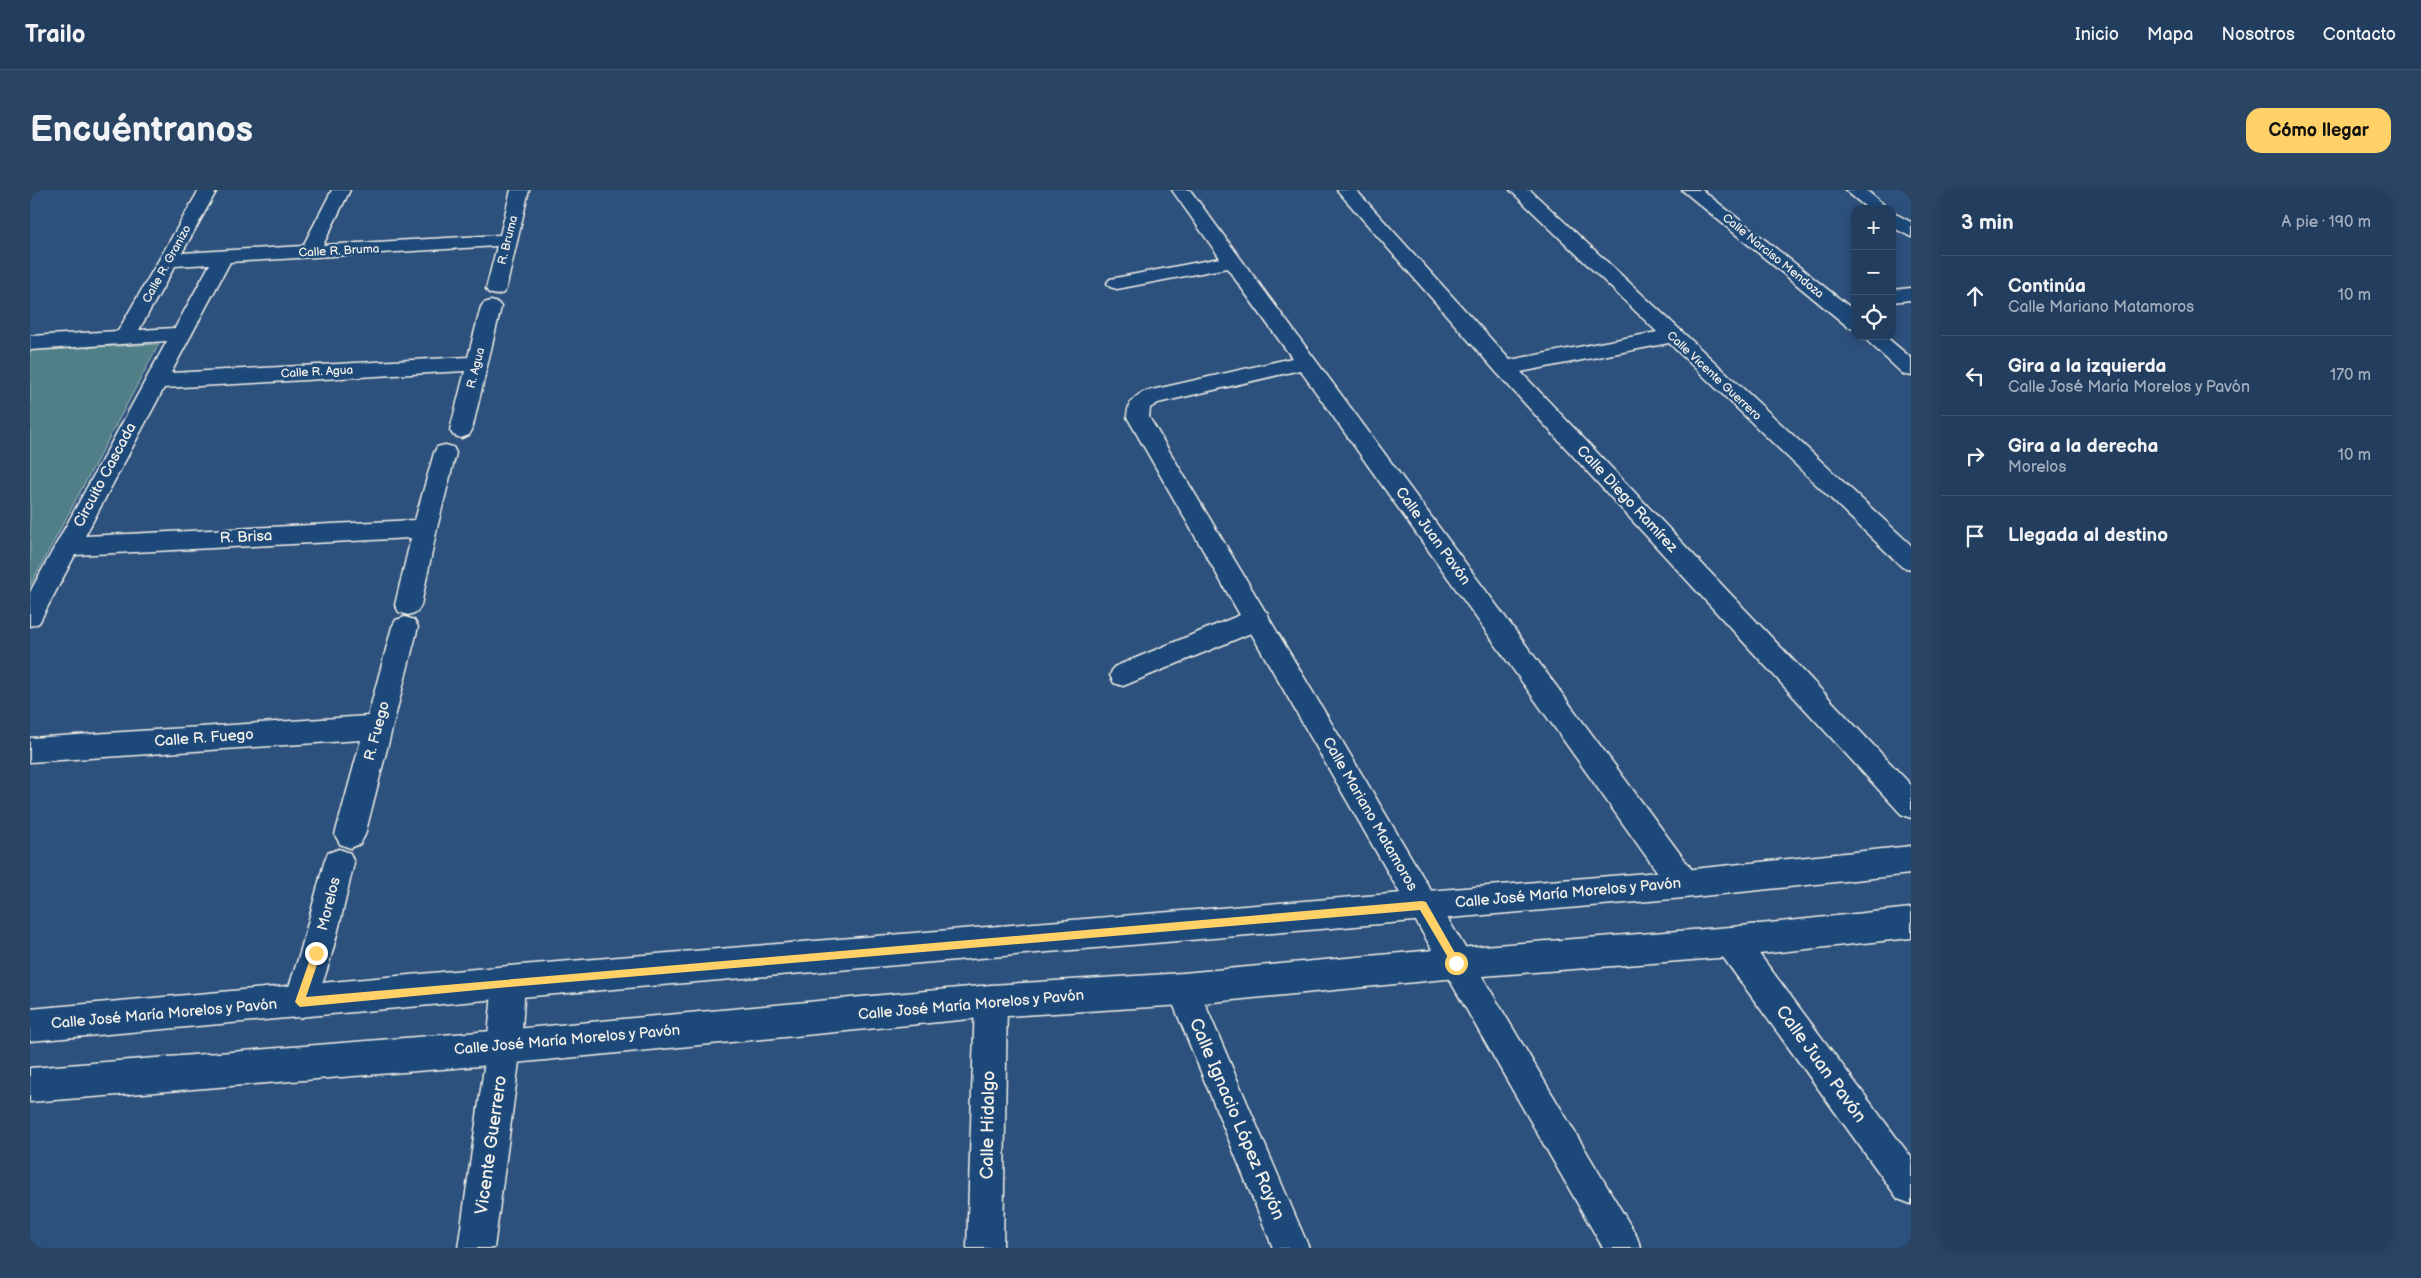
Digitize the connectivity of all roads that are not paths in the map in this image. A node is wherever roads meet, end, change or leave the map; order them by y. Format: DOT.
graph roads {
  1 [pos="208,190"];
  2 [pos="341,190"];
  3 [pos="520,190"];
  4 [pos="1181,190"];
  5 [pos="1346,190"];
  6 [pos="1519,190"];
  7 [pos="1691,190"];
  8 [pos="1854,190"];
  9 [pos="1875,205"];
  10 [pos="1896,221"];
  11 [pos="1911,231"];
  12 [pos="508,240"];
  13 [pos="309,252"];
  14 [pos="223,257"];
  15 [pos="170,260"];
  16 [pos="1234,261"];
  17 [pos="1117,283"];
  18 [pos="1911,294"];
  19 [pos="1896,296"];
  20 [pos="493,298"];
  21 [pos="1851,303"];
  22 [pos="1834,305"];
  23 [pos="1851,319"];
  24 [pos="181,334"];
  25 [pos="1672,336"];
  26 [pos="124,338"];
  27 [pos="1877,340"];
  28 [pos="30,343"];
  29 [pos="1308,362"];
  30 [pos="477,363"];
  31 [pos="1505,368"];
  32 [pos="1911,369"];
  33 [pos="156,381"];
  34 [pos="461,430"];
  35 [pos="445,453"];
  36 [pos="425,528"];
  37 [pos="67,546"];
  38 [pos="1911,560"];
  39 [pos="30,616"];
  40 [pos="1258,620"];
  41 [pos="1124,675"];
  42 [pos="378,727"];
  43 [pos="30,750"];
  44 [pos="1911,805"];
  45 [pos="344,849"];
  46 [pos="1911,860"];
  47 [pos="1684,884"];
  48 [pos="1422,905"];
  49 [pos="1911,923"];
  50 [pos="1731,942"];
  51 [pos="1456,963"];
  52 [pos="509,982"];
  53 [pos="1183,989"];
  54 [pos="991,1001"];
  55 [pos="300,1002"];
  56 [pos="30,1025"];
  57 [pos="504,1047"];
  58 [pos="30,1085"];
  59 [pos="1911,1186"];
  60 [pos="476,1248"];
  61 [pos="985,1248"];
  62 [pos="1291,1248"];
  63 [pos="1622,1248"];
  1 -- 15 [label="street, Calle R. Granizo"];
  2 -- 13 [label="street"];
  3 -- 12 [label="street, R. Bruma"];
  4 -- 16 [label="street, Calle Juan Pavón"];
  5 -- 31 [label="street, Calle Diego Ramírez"];
  6 -- 25 [label="street, Calle Vicente Guerrero"];
  7 -- 22 [label="street, Calle Narciso Mendoza"];
  8 -- 9 [label="street"];
  10 -- 11 [label="street"];
  12 -- 13 [label="street, Calle R. Bruma"];
  12 -- 20 [label="street, R. Bruma"];
  13 -- 14 [label="street, Calle R. Bruma"];
  14 -- 15 [label="street, Calle R. Bruma"];
  14 -- 24 [label="street, Circuito Cascada"];
  15 -- 26 [label="street, Calle R. Granizo"];
  16 -- 17 [label="street"];
  16 -- 29 [label="street, Calle Juan Pavón"];
  18 -- 19 [label="street"];
  20 -- 30 [label="street, R. Agua"];
  21 -- 22 [label="street"];
  22 -- 23 [label="street, Calle Narciso Mendoza"];
  24 -- 26 [label="street"];
  24 -- 33 [label="street, Circuito Cascada"];
  25 -- 31 [label="street"];
  25 -- 38 [label="street, Calle Vicente Guerrero"];
  26 -- 28 [label="street"];
  27 -- 32 [label="street"];
  29 -- 40 [label="street, Calle Mariano Matamoros"];
  29 -- 47 [label="street, Calle Juan Pavón"];
  30 -- 33 [label="street, Calle R. Agua"];
  30 -- 34 [label="street, R. Agua"];
  31 -- 44 [label="street, Calle Diego Ramírez"];
  33 -- 37 [label="street, Circuito Cascada"];
  35 -- 36 [label="street"];
  36 -- 37 [label="street, R. Brisa"];
  36 -- 42 [label="street, R. Fuego"];
  37 -- 39 [label="street, Circuito Cascada"];
  40 -- 41 [label="street"];
  40 -- 48 [label="street, Calle Mariano Matamoros"];
  42 -- 43 [label="street, Calle R. Fuego"];
  42 -- 45 [label="street, R. Fuego"];
  45 -- 55 [label="street, Morelos"];
  46 -- 47 [label="street, Calle José María Morelos y Pavón"];
  47 -- 48 [label="street, Calle José María Morelos y Pavón"];
  48 -- 51 [label="street, Calle Mariano Matamoros"];
  48 -- 52 [label="street, Calle José María Morelos y Pavón"];
  49 -- 50 [label="street, Calle José María Morelos y Pavón"];
  50 -- 51 [label="street, Calle José María Morelos y Pavón"];
  50 -- 59 [label="street, Calle Juan Pavón"];
  51 -- 53 [label="street, Calle José María Morelos y Pavón"];
  51 -- 63 [label="street, Calle Mariano Matamoros"];
  52 -- 55 [label="street, Calle José María Morelos y Pavón"];
  52 -- 57 [label="street, Vicente Guerrero"];
  53 -- 54 [label="street, Calle José María Morelos y Pavón"];
  53 -- 62 [label="street, Calle Ignacio López Rayón"];
  54 -- 57 [label="street, Calle José María Morelos y Pavón"];
  54 -- 61 [label="street, Calle Hidalgo"];
  55 -- 56 [label="street, Calle José María Morelos y Pavón"];
  57 -- 58 [label="street, Calle José María Morelos y Pavón"];
  57 -- 60 [label="street, Vicente Guerrero"];
}
